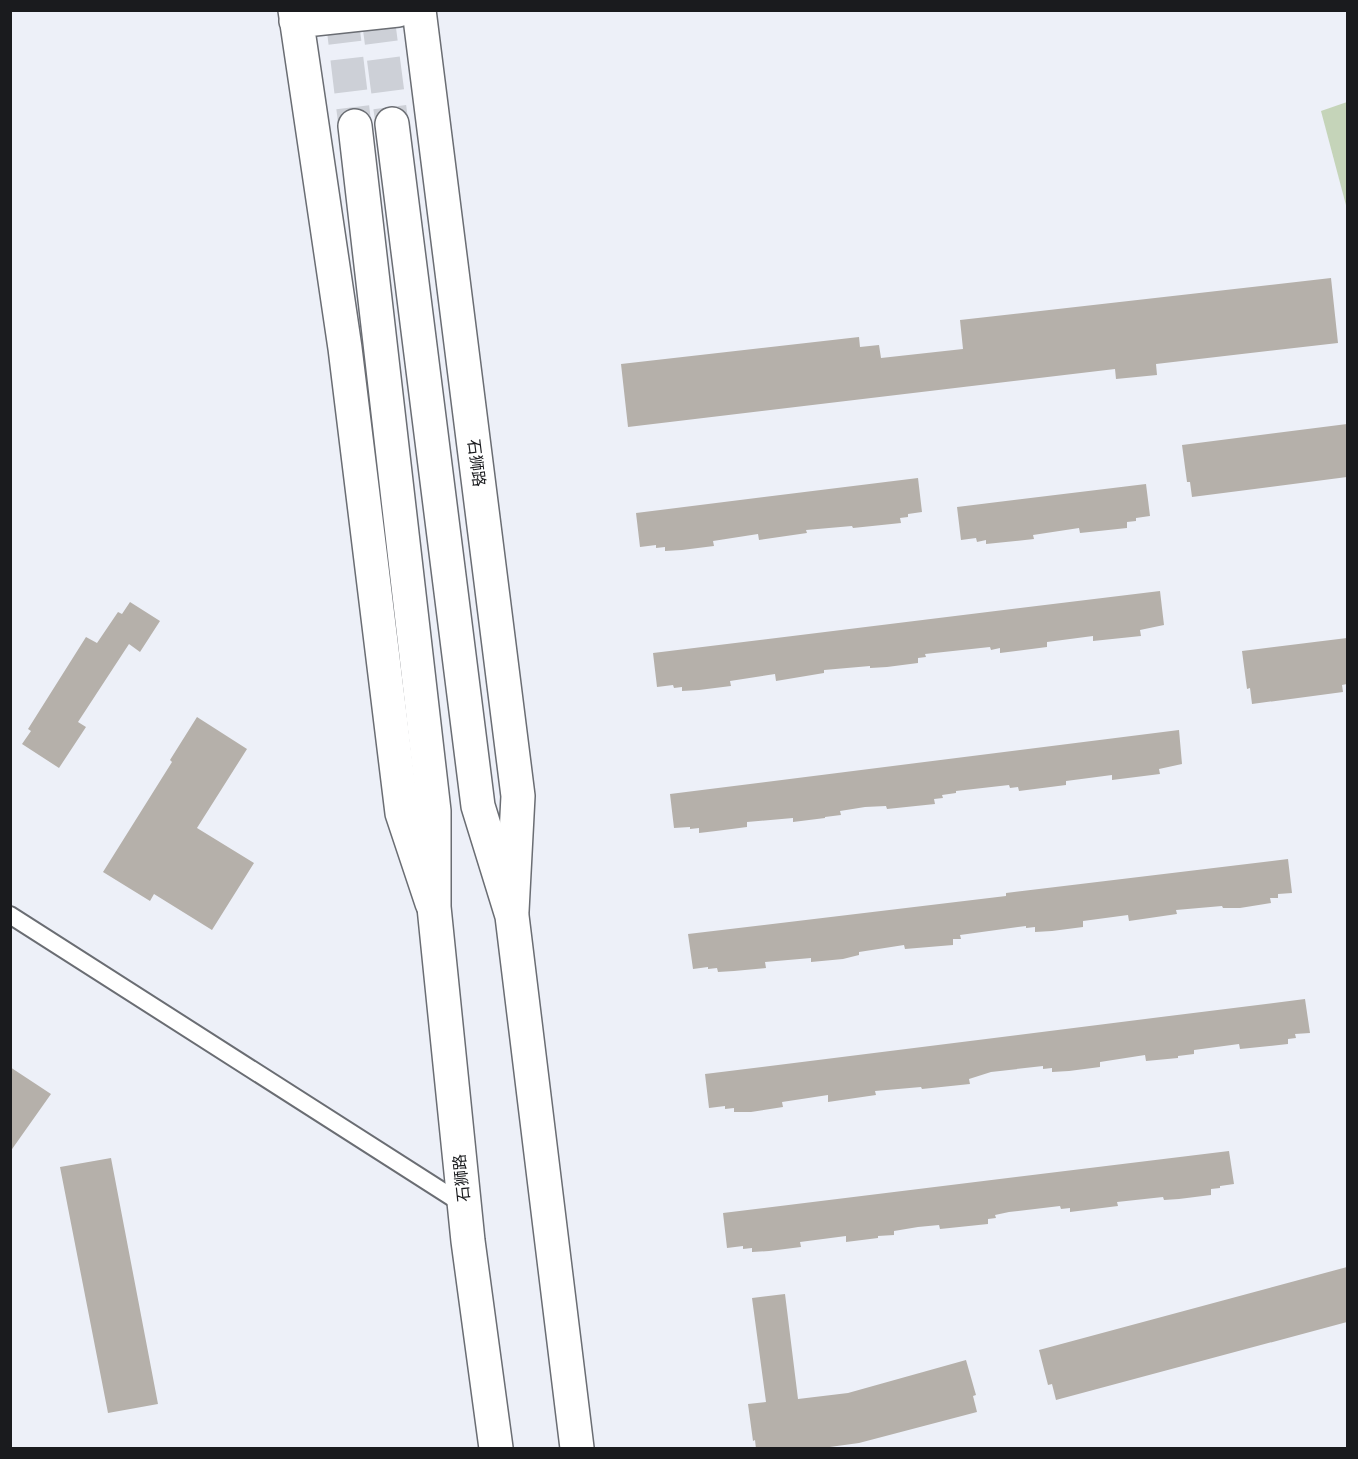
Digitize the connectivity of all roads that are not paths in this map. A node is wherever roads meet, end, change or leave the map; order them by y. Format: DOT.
graph roads {
  1 [pos="398,10"];
  2 [pos="419,10"];
  3 [pos="295,16"];
  4 [pos="392,124"];
  5 [pos="356,126"];
  6 [pos="434,907"];
  7 [pos="10,915"];
  8 [pos="512,916"];
  9 [pos="464,1204"];
  10 [pos="496,1449"];
  11 [pos="577,1449"];
  1 -- 3 [label="main road"];
  2 -- 8 [label="main road, 石狮路"];
  3 -- 6 [label="main road, 石狮路"];
  4 -- 8 [label="main road, 石狮路"];
  5 -- 6 [label="main road, 石狮路"];
  6 -- 9 [label="main road, 石狮路"];
  7 -- 9 [label="lane"];
  8 -- 11 [label="main road, 石狮路"];
  9 -- 10 [label="main road, 石狮路"];
}
